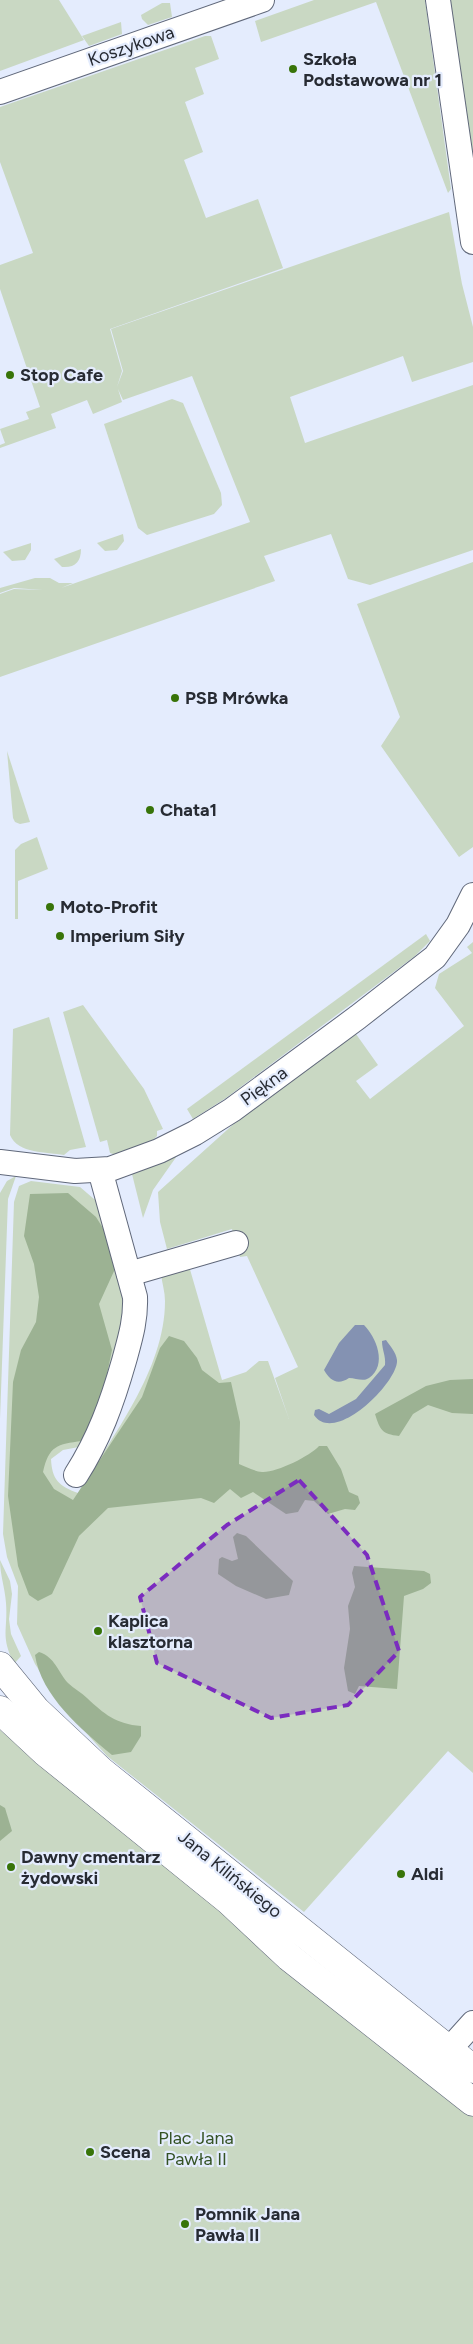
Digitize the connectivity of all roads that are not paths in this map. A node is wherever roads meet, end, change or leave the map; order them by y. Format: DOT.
graph roads {
  1 [pos="262,0"];
  2 [pos="438,0"];
  3 [pos="0,92"];
  4 [pos="473,242"];
  5 [pos="473,895"];
  6 [pos="0,1162"];
  7 [pos="100,1170"];
  8 [pos="236,1243"];
  9 [pos="129,1274"];
  10 [pos="76,1475"];
  11 [pos="0,1666"];
  12 [pos="0,1710"];
  13 [pos="473,2023"];
  14 [pos="449,2049"];
  15 [pos="431,2070"];
  16 [pos="473,2070"];
  17 [pos="473,2102"];
  1 -- 3 [label="street, Koszykowa"];
  2 -- 4 [label="street"];
  5 -- 7 [label="street, Piękna"];
  6 -- 7 [label="street, Piękna"];
  7 -- 9 [label="street"];
  8 -- 9 [label="street"];
  9 -- 10 [label="street"];
  11 -- 14 [label="street, Jana Kilińskiego"];
  12 -- 15 [label="street, Jana Kilińskiego"];
  13 -- 14 [label="street"];
  14 -- 15 [label="street"];
  14 -- 16 [label="street, Jana Kilińskiego"];
  15 -- 17 [label="street, Jana Kilińskiego"];
}
